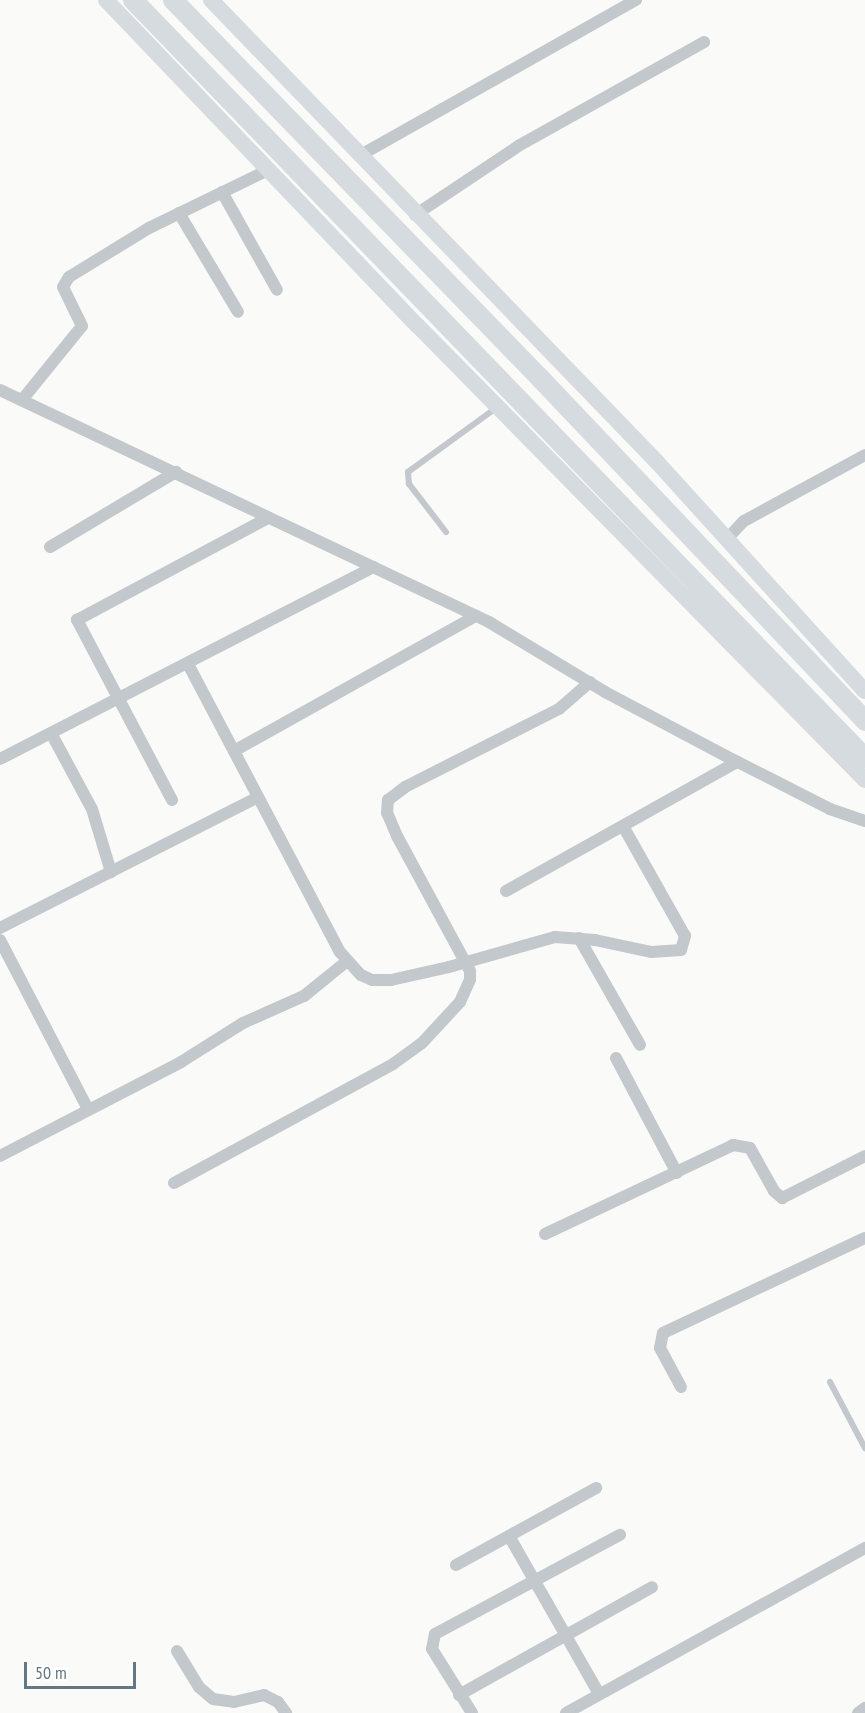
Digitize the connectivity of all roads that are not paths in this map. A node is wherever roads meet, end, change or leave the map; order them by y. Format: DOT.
graph roads {
  1 [pos="106,0"];
  2 [pos="133,0"];
  3 [pos="173,0"];
  4 [pos="211,0"];
  5 [pos="636,0"];
  6 [pos="704,42"];
  7 [pos="360,156"];
  8 [pos="268,170"];
  9 [pos="222,192"];
  10 [pos="179,213"];
  11 [pos="416,215"];
  12 [pos="277,290"];
  13 [pos="238,312"];
  14 [pos="0,390"];
  15 [pos="22,400"];
  16 [pos="498,406"];
  17 [pos="865,455"];
  18 [pos="176,472"];
  19 [pos="268,518"];
  20 [pos="446,532"];
  21 [pos="726,540"];
  22 [pos="50,547"];
  23 [pos="374,567"];
  24 [pos="476,616"];
  25 [pos="188,664"];
  26 [pos="590,682"];
  27 [pos="865,691"];
  28 [pos="120,699"];
  29 [pos="865,721"];
  30 [pos="51,733"];
  31 [pos="234,751"];
  32 [pos="0,759"];
  33 [pos="865,759"];
  34 [pos="737,762"];
  35 [pos="865,780"];
  36 [pos="258,797"];
  37 [pos="172,800"];
  38 [pos="865,821"];
  39 [pos="623,826"];
  40 [pos="111,872"];
  41 [pos="506,891"];
  42 [pos="0,928"];
  43 [pos="579,938"];
  44 [pos="0,940"];
  45 [pos="348,961"];
  46 [pos="465,962"];
  47 [pos="640,1045"];
  48 [pos="616,1058"];
  49 [pos="88,1109"];
  50 [pos="0,1156"];
  51 [pos="865,1156"];
  52 [pos="677,1173"];
  53 [pos="174,1183"];
  54 [pos="545,1234"];
  55 [pos="865,1238"];
  56 [pos="830,1382"];
  57 [pos="681,1387"];
  58 [pos="865,1448"];
  59 [pos="596,1488"];
  60 [pos="620,1535"];
  61 [pos="509,1536"];
  62 [pos="865,1548"];
  63 [pos="456,1565"];
  64 [pos="534,1581"];
  65 [pos="652,1587"];
  66 [pos="565,1635"];
  67 [pos="177,1651"];
  68 [pos="599,1694"];
  69 [pos="459,1695"];
  70 [pos="865,1708"];
  71 [pos="286,1713"];
  72 [pos="472,1713"];
  73 [pos="566,1713"];
  74 [pos="858,1713"];
  1 -- 8 [label="main road"];
  2 -- 33 [label="highway"];
  3 -- 29 [label="highway"];
  4 -- 7 [label="main road"];
  5 -- 7 [label="street"];
  6 -- 11 [label="street"];
  7 -- 11 [label="main road"];
  8 -- 9 [label="street"];
  8 -- 16 [label="main road"];
  9 -- 10 [label="street"];
  9 -- 12 [label="street"];
  10 -- 13 [label="street"];
  10 -- 15 [label="street"];
  11 -- 21 [label="main road"];
  14 -- 15 [label="street"];
  15 -- 18 [label="street"];
  16 -- 20 [label="lane"];
  16 -- 35 [label="main road"];
  17 -- 21 [label="street"];
  18 -- 19 [label="street"];
  18 -- 22 [label="street"];
  19 -- 23 [label="street"];
  19 -- 28 [label="street"];
  21 -- 27 [label="main road"];
  23 -- 24 [label="street"];
  23 -- 25 [label="street"];
  24 -- 26 [label="street"];
  24 -- 31 [label="street"];
  25 -- 28 [label="street"];
  25 -- 31 [label="street"];
  26 -- 34 [label="street"];
  26 -- 46 [label="street"];
  28 -- 30 [label="street"];
  28 -- 37 [label="street"];
  30 -- 32 [label="street"];
  30 -- 40 [label="street"];
  31 -- 36 [label="street"];
  34 -- 38 [label="street"];
  34 -- 39 [label="street"];
  36 -- 40 [label="street"];
  36 -- 45 [label="street"];
  39 -- 41 [label="street"];
  39 -- 43 [label="street"];
  40 -- 42 [label="street"];
  43 -- 46 [label="street"];
  43 -- 47 [label="street"];
  44 -- 49 [label="street"];
  45 -- 46 [label="street"];
  45 -- 49 [label="street"];
  46 -- 53 [label="street"];
  48 -- 52 [label="street"];
  49 -- 50 [label="street"];
  51 -- 52 [label="street"];
  52 -- 54 [label="street"];
  55 -- 57 [label="street"];
  56 -- 58 [label="lane"];
  59 -- 61 [label="street"];
  60 -- 64 [label="street"];
  61 -- 63 [label="street"];
  61 -- 64 [label="street"];
  62 -- 68 [label="street"];
  64 -- 66 [label="street"];
  64 -- 69 [label="street"];
  65 -- 66 [label="street"];
  66 -- 68 [label="street"];
  66 -- 69 [label="street"];
  67 -- 71 [label="street"];
  68 -- 73 [label="street"];
  69 -- 72 [label="street"];
  70 -- 74 [label="street"];
}
